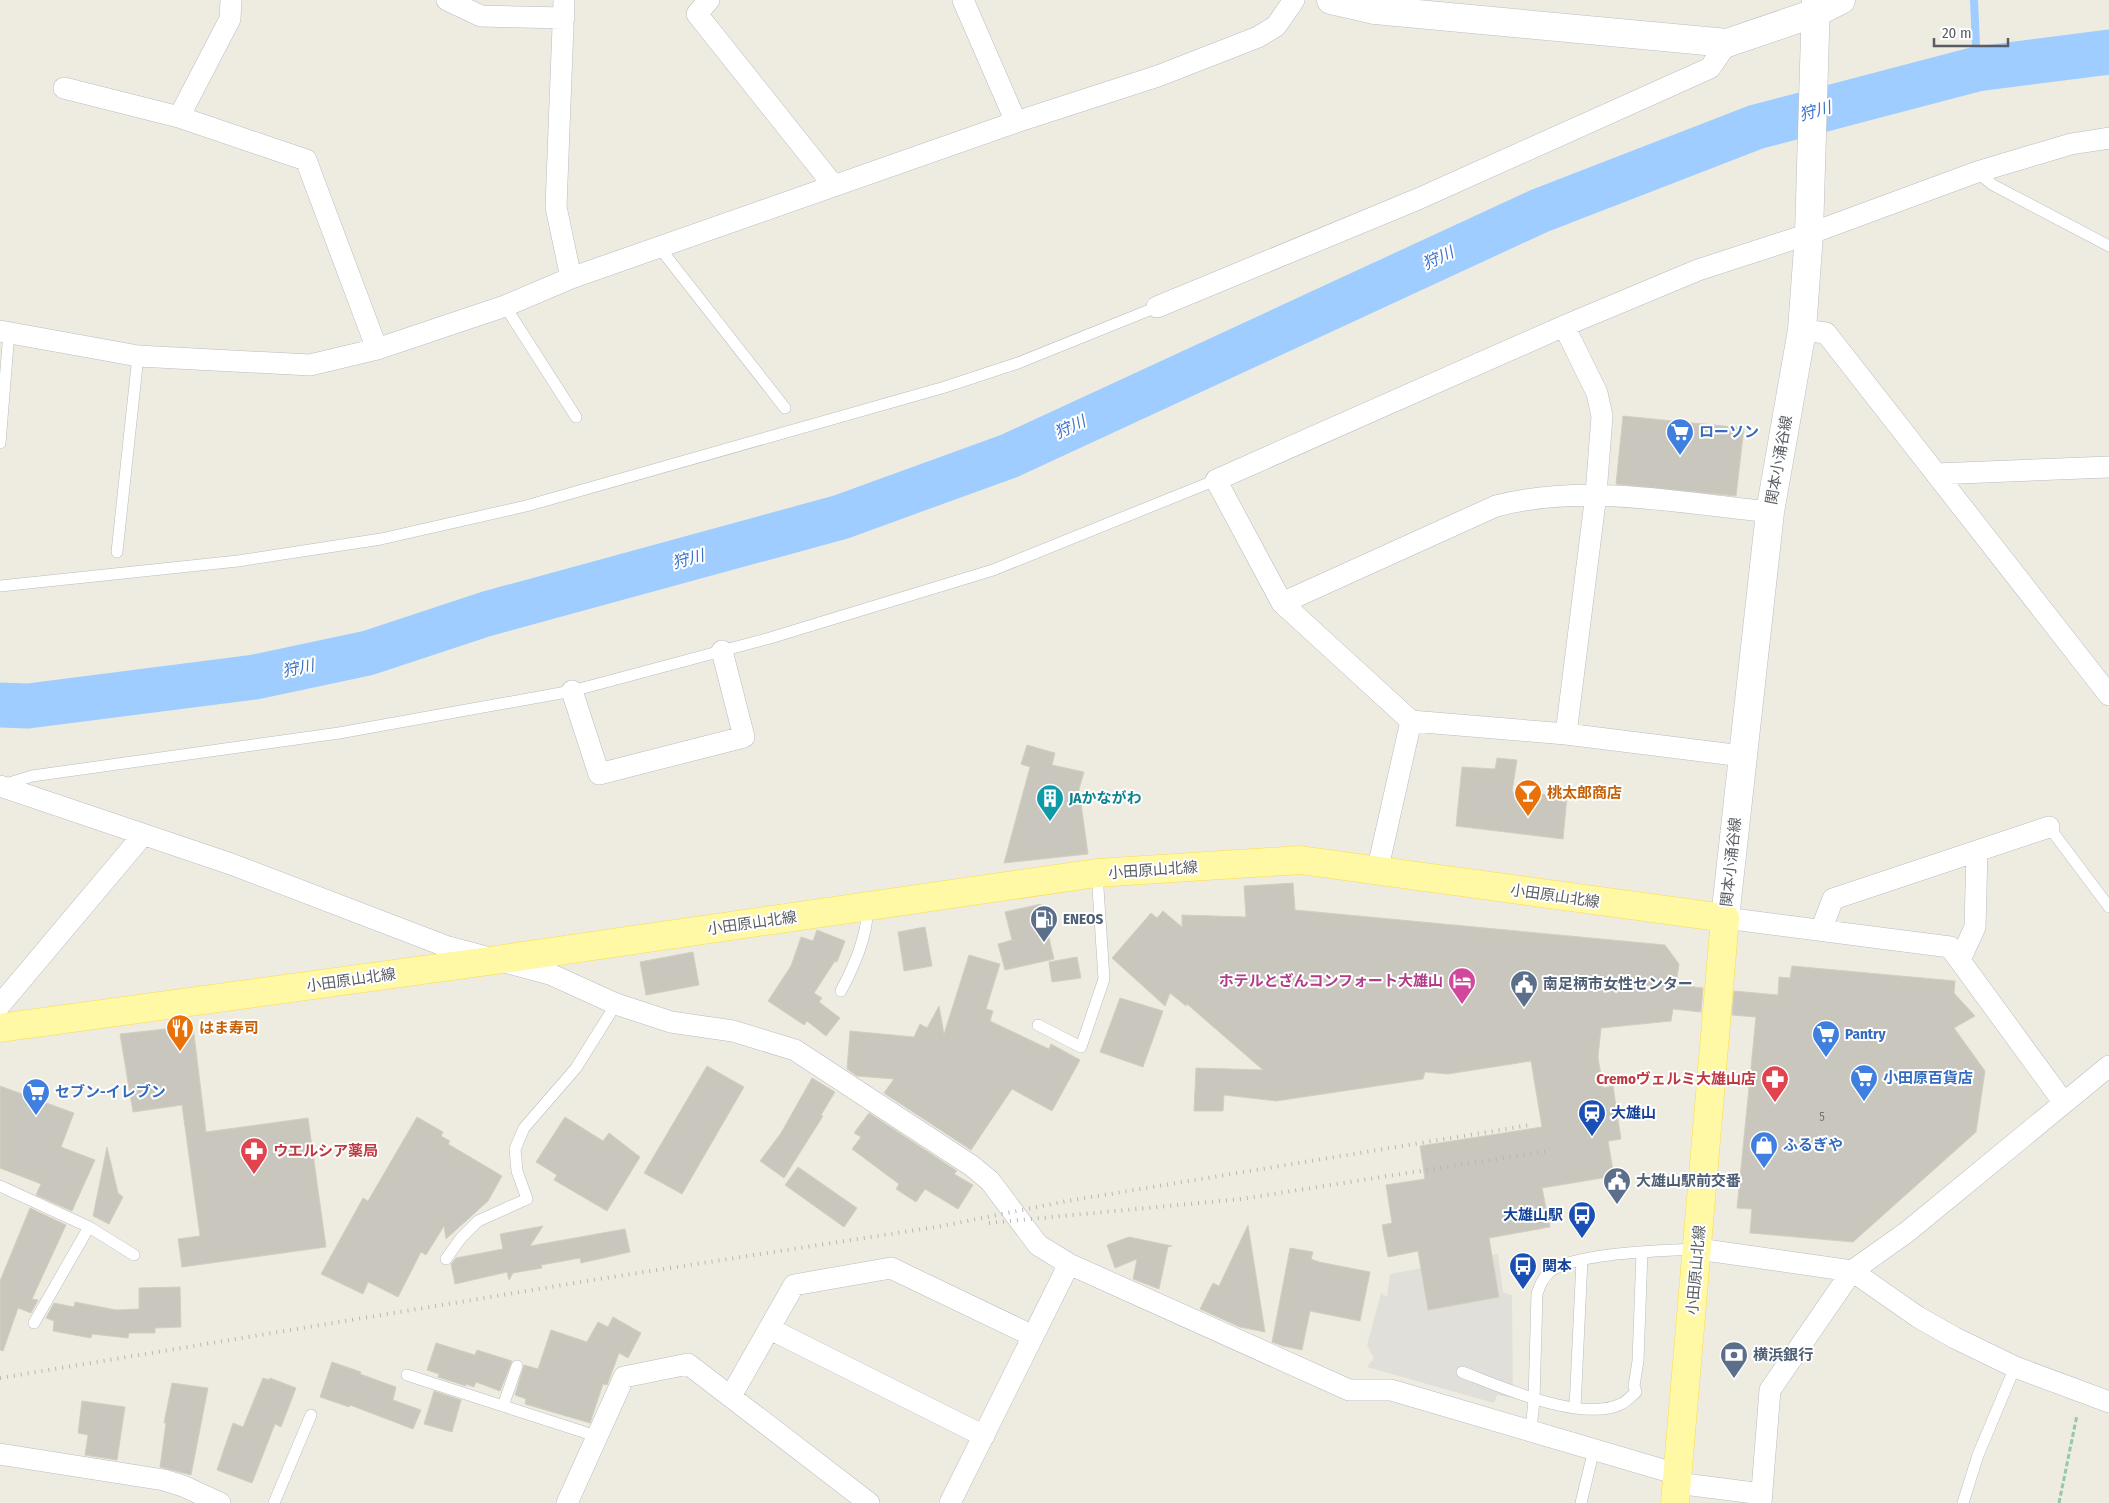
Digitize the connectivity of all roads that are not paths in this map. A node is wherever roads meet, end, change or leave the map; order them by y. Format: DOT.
graph roads {
  1 [pos="231,0"];
  2 [pos="447,0"];
  3 [pos="709,0"];
  4 [pos="963,0"];
  5 [pos="1294,0"];
  6 [pos="1331,0"];
  7 [pos="1841,0"];
  8 [pos="1815,6"];
  9 [pos="564,9"];
  10 [pos="1728,43"];
  11 [pos="64,88"];
  12 [pos="180,117"];
  13 [pos="1016,122"];
  14 [pos="2109,138"];
  15 [pos="1977,172"];
  16 [pos="834,186"];
  17 [pos="1810,228"];
  18 [pos="2109,246"];
  19 [pos="659,247"];
  20 [pos="571,278"];
  21 [pos="505,306"];
  22 [pos="1157,308"];
  23 [pos="1564,326"];
  24 [pos="1802,330"];
  25 [pos="5,332"];
  26 [pos="377,349"];
  27 [pos="138,356"];
  28 [pos="785,408"];
  29 [pos="576,417"];
  30 [pos="0,443"];
  31 [pos="2109,467"];
  32 [pos="1936,474"];
  33 [pos="1216,480"];
  34 [pos="1596,494"];
  35 [pos="1770,512"];
  36 [pos="117,552"];
  37 [pos="0,586"];
  38 [pos="1282,603"];
  39 [pos="722,651"];
  40 [pos="572,691"];
  41 [pos="2109,695"];
  42 [pos="1411,720"];
  43 [pos="1566,734"];
  44 [pos="1742,756"];
  45 [pos="0,786"];
  46 [pos="2050,826"];
  47 [pos="142,835"];
  48 [pos="1978,851"];
  49 [pos="1377,872"];
  50 [pos="1097,873"];
  51 [pos="868,906"];
  52 [pos="2109,906"];
  53 [pos="1726,918"];
  54 [pos="1820,930"];
  55 [pos="496,960"];
  56 [pos="1960,960"];
  57 [pos="841,991"];
  58 [pos="616,1004"];
  59 [pos="0,1005"];
  60 [pos="1038,1025"];
  61 [pos="0,1028"];
  62 [pos="2109,1066"];
  63 [pos="2064,1104"];
  64 [pos="0,1186"];
  65 [pos="89,1227"];
  66 [pos="1698,1249"];
  67 [pos="1642,1252"];
  68 [pos="134,1255"];
  69 [pos="446,1259"];
  70 [pos="1582,1260"];
  71 [pos="1069,1264"];
  72 [pos="1852,1271"];
  73 [pos="34,1323"];
  74 [pos="770,1328"];
  75 [pos="1033,1336"];
  76 [pos="517,1366"];
  77 [pos="2015,1368"];
  78 [pos="1462,1372"];
  79 [pos="407,1375"];
  80 [pos="731,1396"];
  81 [pos="1534,1400"];
  82 [pos="2109,1402"];
  83 [pos="503,1406"];
  84 [pos="1575,1408"];
  85 [pos="311,1415"];
  86 [pos="1531,1431"];
  87 [pos="596,1436"];
  88 [pos="984,1436"];
  89 [pos="1594,1449"];
  90 [pos="0,1454"];
  91 [pos="1676,1486"];
  92 [pos="1762,1499"];
  93 [pos="220,1503"];
  94 [pos="274,1503"];
  95 [pos="567,1503"];
  96 [pos="867,1503"];
  97 [pos="950,1503"];
  98 [pos="1581,1503"];
  99 [pos="1963,1503"];
  1 -- 12 [label="street"];
  2 -- 9 [label="street"];
  3 -- 16 [label="street"];
  4 -- 13 [label="street"];
  5 -- 13 [label="street"];
  6 -- 10 [label="main road"];
  7 -- 8 [label="main road"];
  8 -- 10 [label="main road"];
  8 -- 17 [label="main road, 関本小涌谷線"];
  9 -- 20 [label="street"];
  10 -- 22 [label="street"];
  11 -- 12 [label="street"];
  12 -- 26 [label="street"];
  13 -- 16 [label="street"];
  14 -- 15 [label="street"];
  15 -- 17 [label="street"];
  15 -- 18 [label="lane"];
  16 -- 19 [label="street"];
  17 -- 23 [label="street"];
  17 -- 24 [label="main road, 関本小涌谷線"];
  19 -- 20 [label="street"];
  19 -- 28 [label="lane"];
  20 -- 21 [label="street"];
  21 -- 26 [label="street"];
  21 -- 29 [label="lane"];
  22 -- 37 [label="lane"];
  23 -- 33 [label="street"];
  23 -- 34 [label="street"];
  24 -- 32 [label="street"];
  24 -- 35 [label="main road, 関本小涌谷線"];
  25 -- 27 [label="street"];
  25 -- 30 [label="lane"];
  26 -- 27 [label="street"];
  27 -- 36 [label="lane"];
  31 -- 32 [label="street"];
  32 -- 41 [label="street"];
  33 -- 38 [label="street"];
  33 -- 39 [label="lane"];
  34 -- 35 [label="street"];
  34 -- 38 [label="street"];
  34 -- 43 [label="street"];
  35 -- 44 [label="main road, 関本小涌谷線"];
  38 -- 42 [label="street"];
  39 -- 40 [label="lane"];
  39 -- 40 [label="street"];
  40 -- 45 [label="lane"];
  42 -- 43 [label="street"];
  42 -- 49 [label="street"];
  43 -- 44 [label="street"];
  44 -- 53 [label="main road, 関本小涌谷線"];
  45 -- 47 [label="street"];
  46 -- 48 [label="street"];
  46 -- 52 [label="lane"];
  47 -- 55 [label="street"];
  47 -- 59 [label="street"];
  48 -- 54 [label="street"];
  48 -- 56 [label="street"];
  49 -- 50 [label="main road, 小田原山北線"];
  49 -- 53 [label="main road, 小田原山北線"];
  50 -- 51 [label="main road, 小田原山北線"];
  50 -- 60 [label="lane"];
  51 -- 55 [label="main road, 小田原山北線"];
  51 -- 57 [label="lane"];
  53 -- 54 [label="street"];
  53 -- 66 [label="main road, 小田原山北線"];
  54 -- 56 [label="street"];
  55 -- 58 [label="street"];
  55 -- 61 [label="main road, 小田原山北線"];
  56 -- 63 [label="street"];
  58 -- 69 [label="lane"];
  58 -- 71 [label="street"];
  62 -- 63 [label="street"];
  63 -- 72 [label="street"];
  64 -- 65 [label="lane"];
  65 -- 68 [label="lane"];
  65 -- 73 [label="lane"];
  66 -- 67 [label="lane"];
  66 -- 72 [label="street"];
  66 -- 91 [label="main road, 小田原山北線"];
  67 -- 70 [label="lane"];
  67 -- 84 [label="lane"];
  70 -- 81 [label="lane"];
  70 -- 84 [label="lane"];
  71 -- 75 [label="street"];
  71 -- 86 [label="street"];
  72 -- 77 [label="street"];
  72 -- 92 [label="street"];
  74 -- 75 [label="street"];
  74 -- 80 [label="street"];
  74 -- 88 [label="street"];
  75 -- 88 [label="street"];
  76 -- 83 [label="lane"];
  77 -- 82 [label="street"];
  77 -- 99 [label="lane"];
  78 -- 81 [label="lane"];
  79 -- 83 [label="lane"];
  80 -- 87 [label="street"];
  80 -- 96 [label="street"];
  81 -- 84 [label="lane"];
  81 -- 86 [label="lane"];
  83 -- 87 [label="lane"];
  85 -- 94 [label="lane"];
  86 -- 89 [label="street"];
  87 -- 95 [label="street"];
  88 -- 97 [label="street"];
  89 -- 91 [label="street"];
  89 -- 98 [label="lane"];
  90 -- 93 [label="street"];
  91 -- 92 [label="street"];
}
